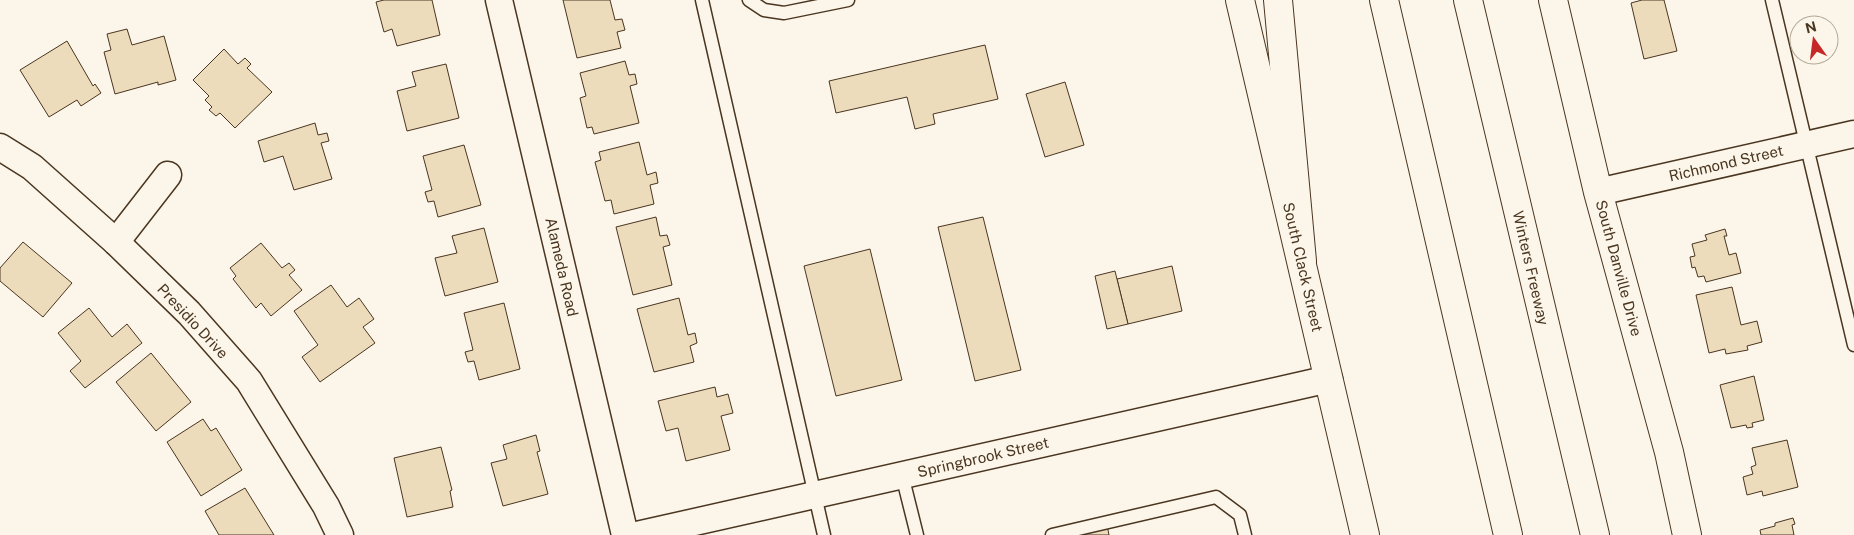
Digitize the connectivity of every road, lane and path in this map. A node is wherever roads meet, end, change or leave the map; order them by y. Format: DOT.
graph roads {
  1 [pos="499,0"];
  2 [pos="702,0"];
  3 [pos="749,0"];
  4 [pos="848,0"];
  5 [pos="1240,0"];
  6 [pos="1278,0"];
  7 [pos="1384,0"];
  8 [pos="1468,0"];
  9 [pos="1553,0"];
  10 [pos="1772,0"];
  11 [pos="1854,134"];
  12 [pos="1807,144"];
  13 [pos="0,147"];
  14 [pos="168,175"];
  15 [pos="1598,192"];
  16 [pos="116,242"];
  17 [pos="1302,261"];
  18 [pos="1854,345"];
  19 [pos="1329,379"];
  20 [pos="902,475"];
  21 [pos="814,495"];
  22 [pos="340,535"];
  23 [pos="625,535"];
  24 [pos="637,535"];
  25 [pos="824,535"];
  26 [pos="917,535"];
  27 [pos="1052,535"];
  28 [pos="1245,535"];
  29 [pos="1365,535"];
  30 [pos="1508,535"];
  31 [pos="1595,535"];
  32 [pos="1687,535"];
  1 -- 23 [label="street, Alameda Road"];
  2 -- 21 [label="lane"];
  3 -- 4 [label="lane"];
  5 -- 17 [label="main road, South Clack Street"];
  6 -- 17 [label="main road"];
  7 -- 30 [label="main road"];
  8 -- 31 [label="main road, Winters Freeway"];
  9 -- 15 [label="main road, South Danville Drive"];
  10 -- 12 [label="lane"];
  11 -- 12 [label="street, Richmond Street"];
  12 -- 15 [label="street, Richmond Street"];
  12 -- 18 [label="lane"];
  13 -- 16 [label="street, Presidio Drive"];
  14 -- 16 [label="street"];
  15 -- 32 [label="main road, South Danville Drive"];
  16 -- 22 [label="street, Presidio Drive"];
  17 -- 19 [label="main road, South Clack Street"];
  19 -- 20 [label="street, Springbrook Street"];
  19 -- 29 [label="main road, South Clack Street"];
  20 -- 21 [label="street, Springbrook Street"];
  20 -- 26 [label="lane"];
  21 -- 24 [label="street, Springbrook Street"];
  21 -- 25 [label="lane"];
  27 -- 28 [label="lane"];
}
